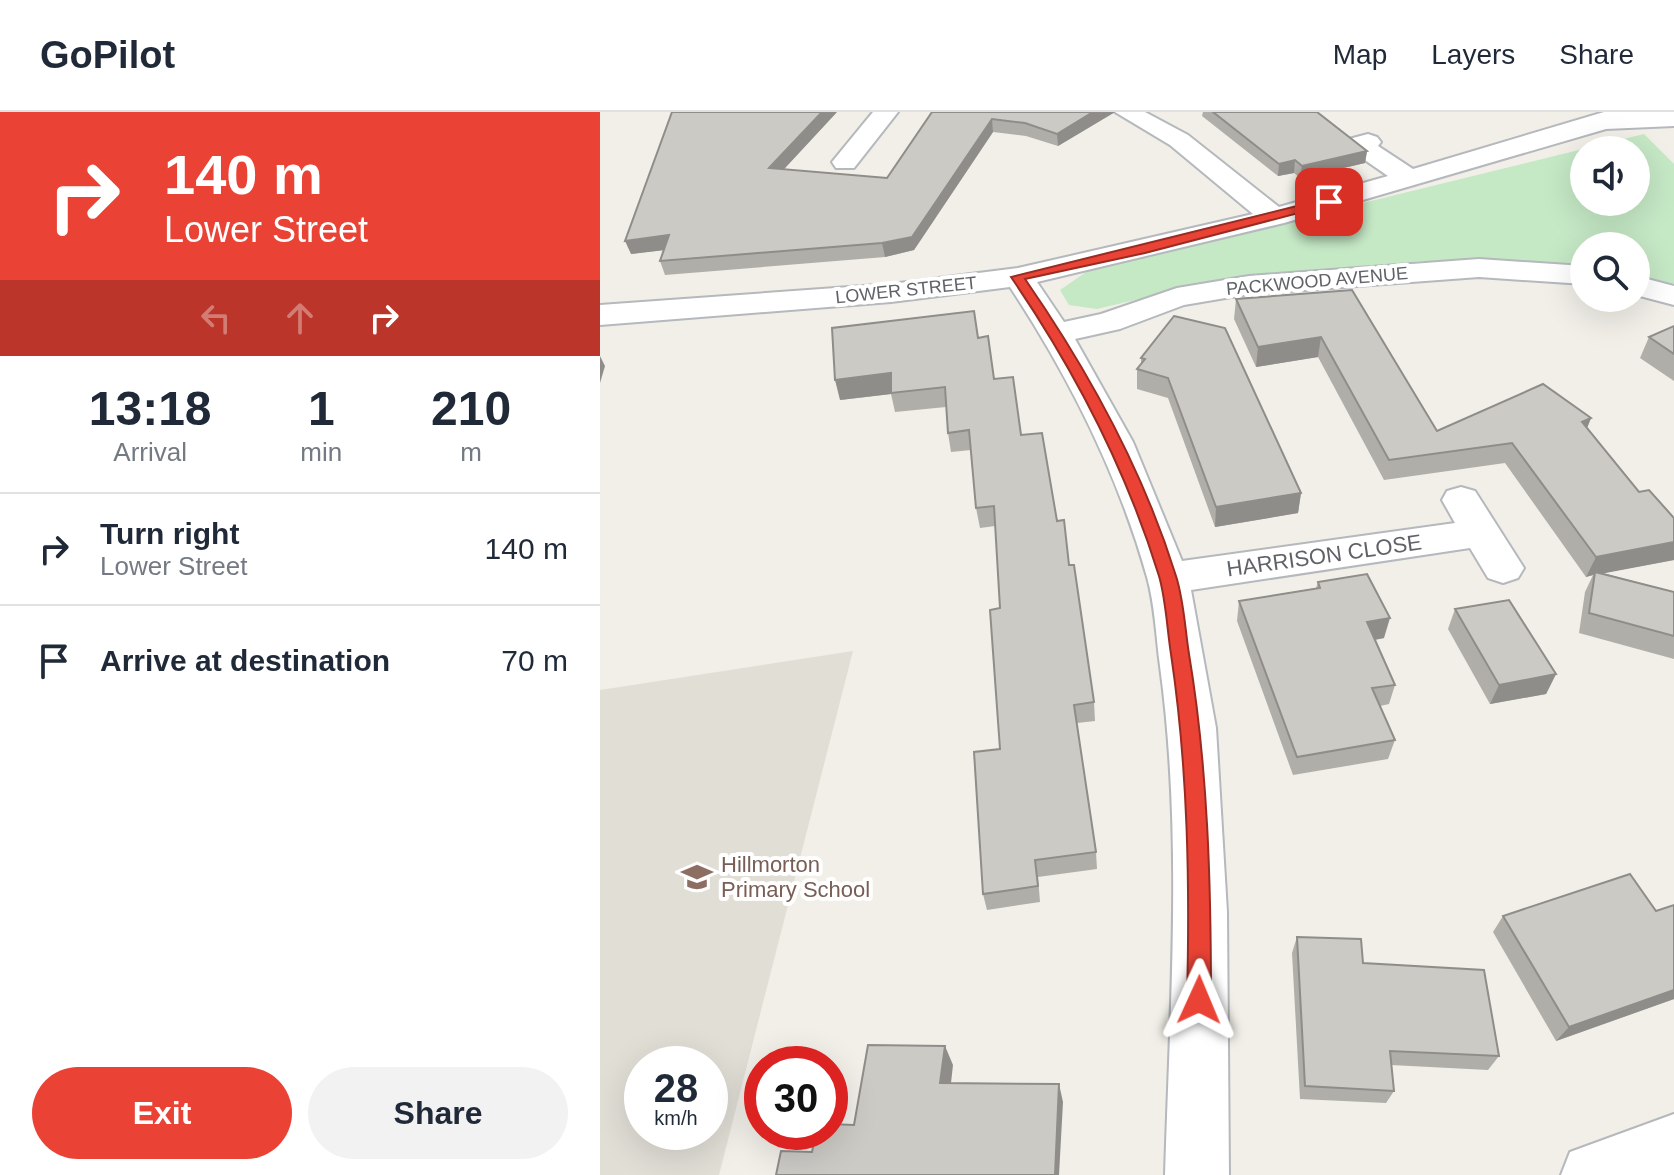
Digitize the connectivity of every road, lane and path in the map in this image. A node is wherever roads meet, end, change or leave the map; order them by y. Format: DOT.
graph roads {
  1 [pos="886,112"];
  2 [pos="1127,112"];
  3 [pos="1613,117"];
  4 [pos="1674,119"];
  5 [pos="1368,142"];
  6 [pos="845,162"];
  7 [pos="1411,179"];
  8 [pos="1274,217"];
  9 [pos="1570,274"];
  10 [pos="1018,277"];
  11 [pos="1650,289"];
  12 [pos="1674,296"];
  13 [pos="600,315"];
  14 [pos="1056,333"];
  15 [pos="1503,568"];
  16 [pos="1168,578"];
  17 [pos="1674,1145"];
  18 [pos="1197,1175"];
  19 [pos="1593,1175"];
  1 -- 6 [label="street"];
  2 -- 8 [label="street"];
  3 -- 4 [label="street, LOWER STREET"];
  3 -- 7 [label="street, LOWER STREET"];
  5 -- 7 [label="street"];
  7 -- 8 [label="street, LOWER STREET"];
  8 -- 10 [label="street, LOWER STREET"];
  9 -- 14 [label="street, PACKWOOD AVENUE"];
  10 -- 13 [label="street, LOWER STREET"];
  10 -- 14 [label="street"];
  11 -- 12 [label="street"];
  14 -- 16 [label="street"];
  15 -- 16 [label="street, HARRISON CLOSE"];
  16 -- 18 [label="street"];
  17 -- 19 [label="street"];
}
